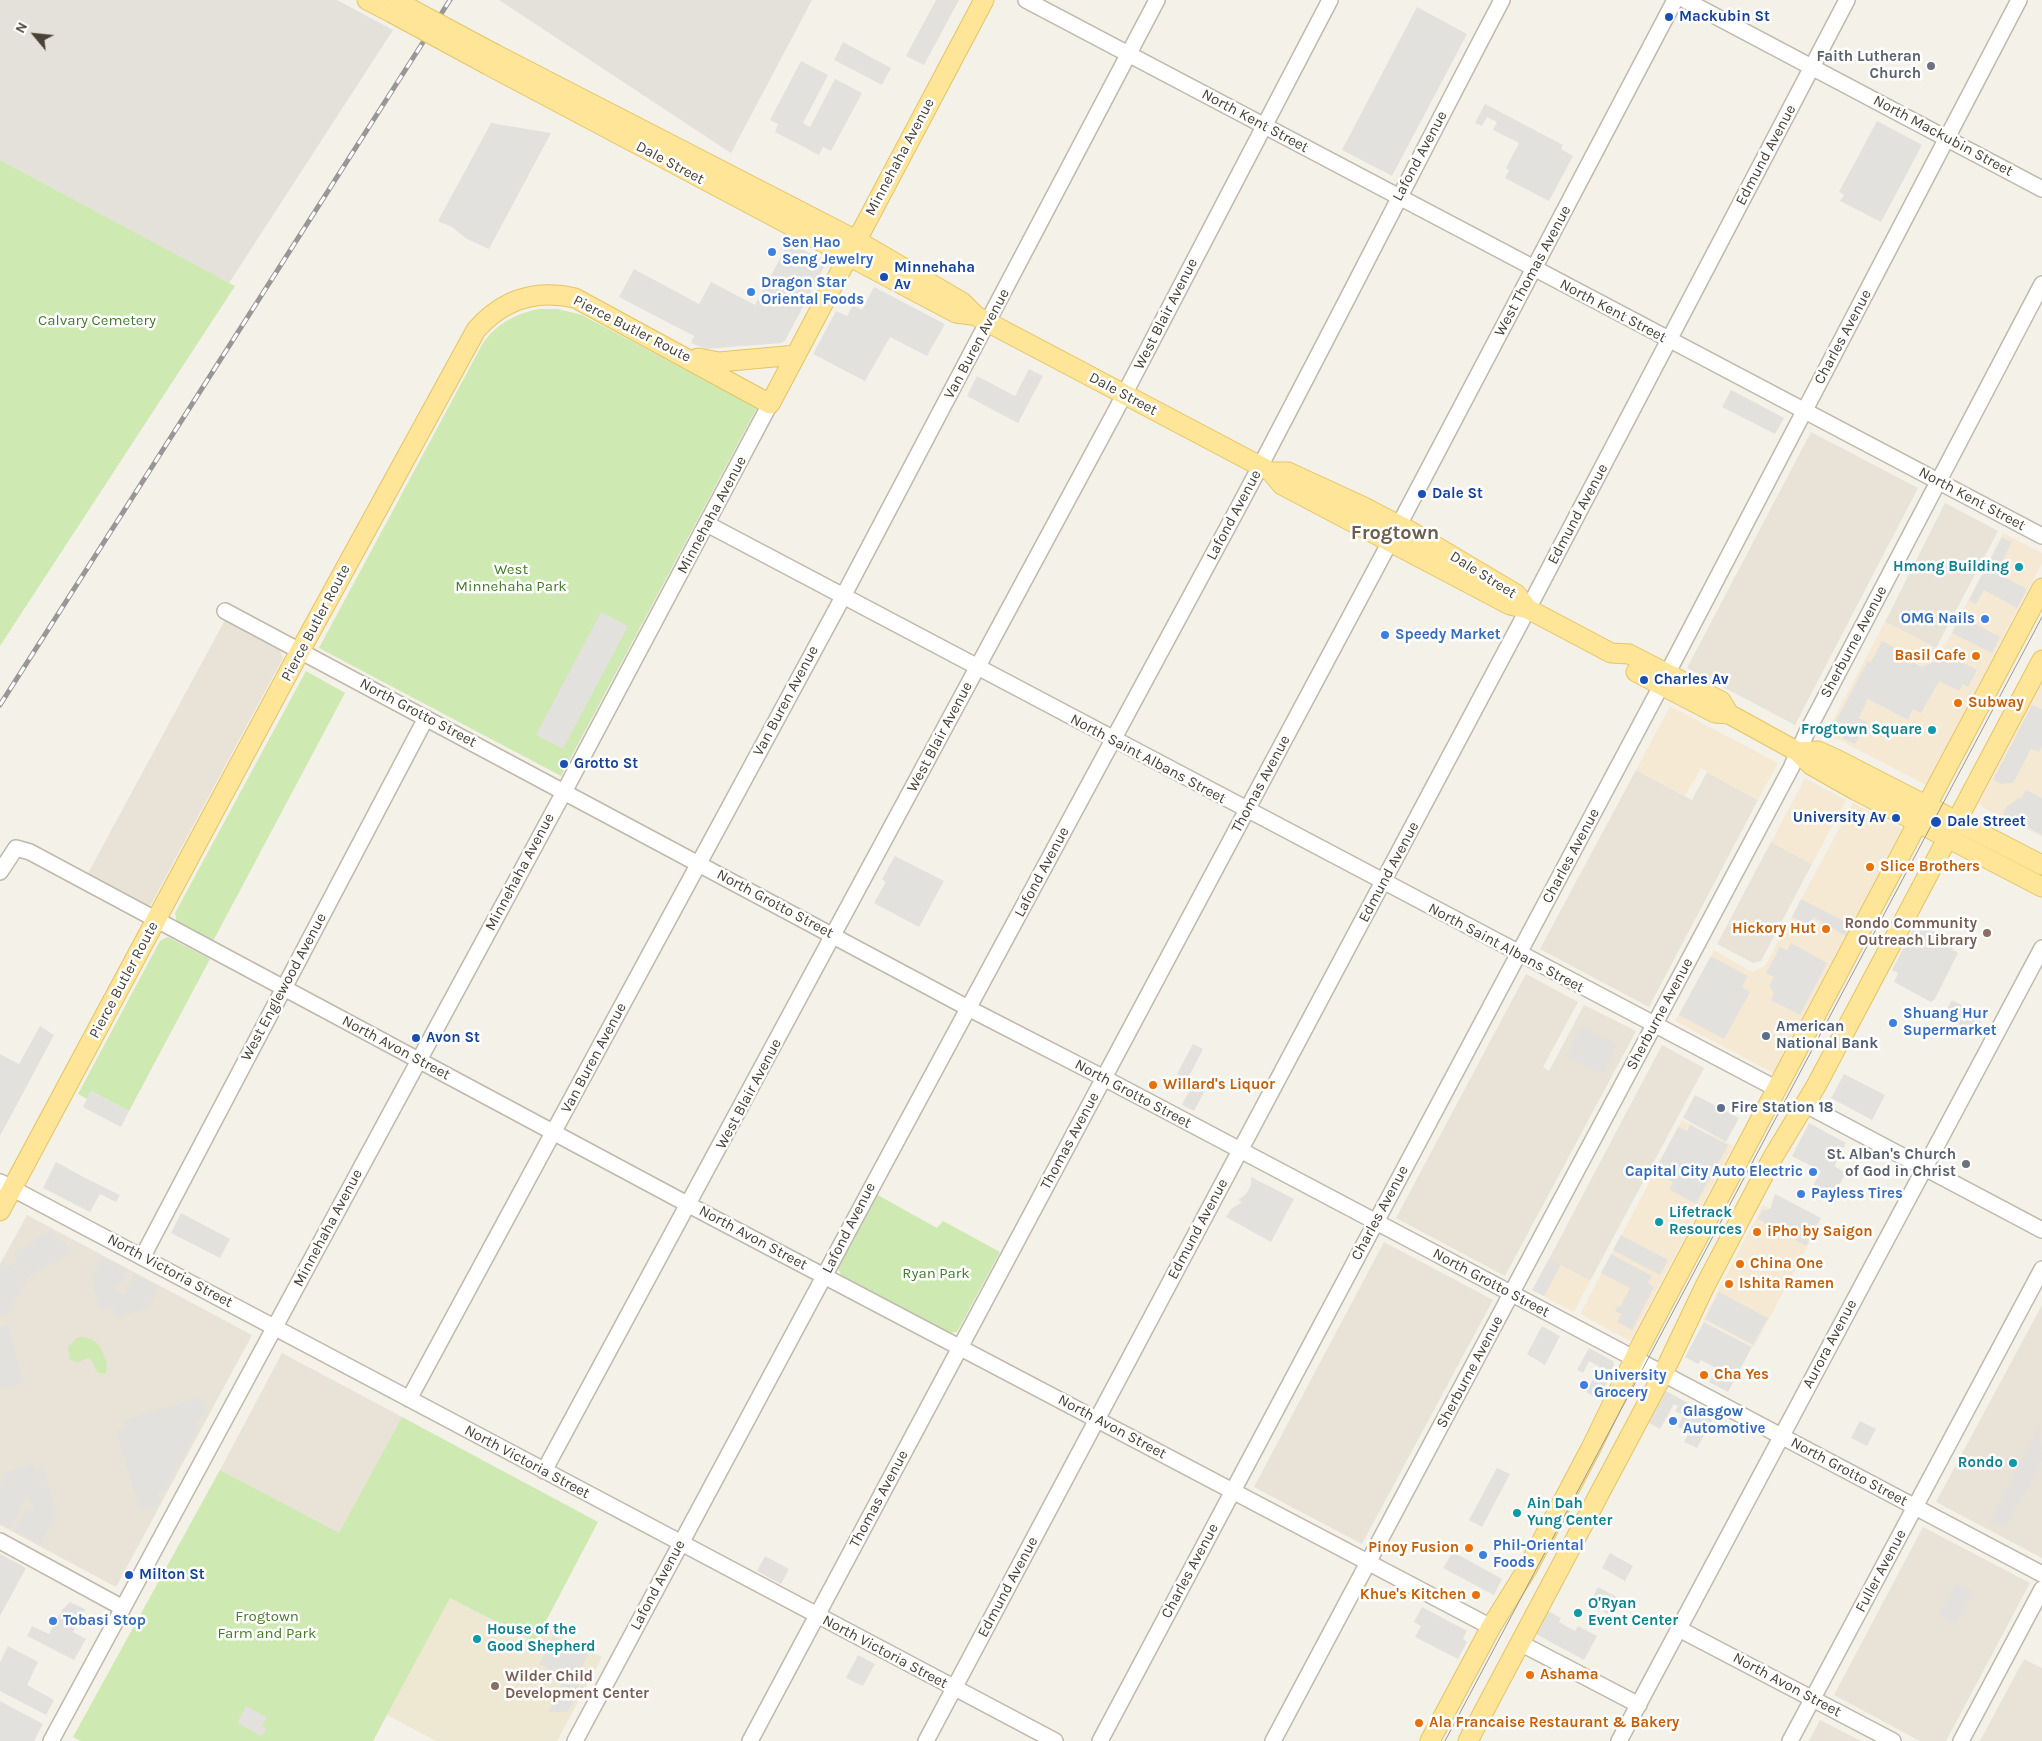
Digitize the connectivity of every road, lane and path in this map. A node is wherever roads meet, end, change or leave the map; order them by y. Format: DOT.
graph roads {
  1 [pos="367,0"];
  2 [pos="984,0"];
  3 [pos="1026,0"];
  4 [pos="1157,0"];
  5 [pos="1330,0"];
  6 [pos="1502,0"];
  7 [pos="1675,0"];
  8 [pos="1685,0"];
  9 [pos="1848,0"];
  10 [pos="2019,0"];
  11 [pos="395,5"];
  12 [pos="1129,54"];
  13 [pos="1812,68"];
  14 [pos="1263,126"];
  15 [pos="1947,138"];
  16 [pos="2042,189"];
  17 [pos="1398,197"];
  18 [pos="852,248"];
  19 [pos="1534,269"];
  20 [pos="2042,284"];
  21 [pos="982,319"];
  22 [pos="1668,340"];
  23 [pos="796,355"];
  24 [pos="686,356"];
  25 [pos="1124,394"];
  26 [pos="770,404"];
  27 [pos="1804,410"];
  28 [pos="1265,469"];
  29 [pos="1938,481"];
  30 [pos="706,524"];
  31 [pos="1395,533"];
  32 [pos="2042,536"];
  33 [pos="2042,588"];
  34 [pos="843,597"];
  35 [pos="1528,609"];
  36 [pos="225,611"];
  37 [pos="300,651"];
  38 [pos="2042,660"];
  39 [pos="977,668"];
  40 [pos="1664,680"];
  41 [pos="426,718"];
  42 [pos="1113,740"];
  43 [pos="1798,752"];
  44 [pos="564,792"];
  45 [pos="1928,805"];
  46 [pos="1247,811"];
  47 [pos="1958,821"];
  48 [pos="1918,822"];
  49 [pos="1948,839"];
  50 [pos="699,864"];
  51 [pos="2042,865"];
  52 [pos="0,872"];
  53 [pos="1383,882"];
  54 [pos="2042,888"];
  55 [pos="156,919"];
  56 [pos="834,936"];
  57 [pos="2042,948"];
  58 [pos="1518,954"];
  59 [pos="283,988"];
  60 [pos="968,1008"];
  61 [pos="1654,1025"];
  62 [pos="418,1060"];
  63 [pos="1104,1078"];
  64 [pos="1777,1089"];
  65 [pos="1806,1105"];
  66 [pos="554,1132"];
  67 [pos="1240,1150"];
  68 [pos="1924,1168"];
  69 [pos="6,1185"];
  70 [pos="689,1204"];
  71 [pos="0,1211"];
  72 [pos="1376,1222"];
  73 [pos="2042,1230"];
  74 [pos="143,1256"];
  75 [pos="2042,1268"];
  76 [pos="825,1275"];
  77 [pos="1512,1294"];
  78 [pos="275,1328"];
  79 [pos="960,1347"];
  80 [pos="1634,1359"];
  81 [pos="1663,1374"];
  82 [pos="409,1399"];
  83 [pos="1097,1419"];
  84 [pos="1781,1436"];
  85 [pos="544,1471"];
  86 [pos="1233,1491"];
  87 [pos="1915,1507"];
  88 [pos="0,1541"];
  89 [pos="680,1544"];
  90 [pos="1369,1563"];
  91 [pos="2042,1574"];
  92 [pos="2042,1589"];
  93 [pos="123,1608"];
  94 [pos="816,1616"];
  95 [pos="1491,1627"];
  96 [pos="1679,1629"];
  97 [pos="1520,1643"];
  98 [pos="954,1688"];
  99 [pos="1813,1698"];
  100 [pos="1639,1705"];
  101 [pos="51,1741"];
  102 [pos="575,1741"];
  103 [pos="750,1741"];
  104 [pos="926,1741"];
  105 [pos="1055,1741"];
  106 [pos="1100,1741"];
  107 [pos="1273,1741"];
  108 [pos="1430,1741"];
  109 [pos="1468,1741"];
  110 [pos="1620,1741"];
  111 [pos="1790,1741"];
  112 [pos="1893,1741"];
  113 [pos="1961,1741"];
  1 -- 11 [label="main road, Dale Street"];
  2 -- 18 [label="main road, Minnehaha Avenue"];
  3 -- 12 [label="street, North Kent Street"];
  4 -- 12 [label="street, Van Buren Avenue"];
  5 -- 14 [label="street, West Blair Avenue"];
  6 -- 17 [label="street, Lafond Avenue"];
  7 -- 19 [label="street, West Thomas Avenue"];
  8 -- 13 [label="street, North Mackubin Street"];
  9 -- 13 [label="street, Edmund Avenue"];
  10 -- 15 [label="street, Charles Avenue"];
  11 -- 18 [label="main road, Dale Street, bridge"];
  12 -- 14 [label="street, North Kent Street"];
  12 -- 21 [label="street, Van Buren Avenue"];
  13 -- 15 [label="street, North Mackubin Street"];
  13 -- 22 [label="street, Edmund Avenue"];
  14 -- 17 [label="street, North Kent Street"];
  14 -- 25 [label="street, West Blair Avenue"];
  15 -- 16 [label="street, North Mackubin Street"];
  15 -- 27 [label="street, Charles Avenue"];
  17 -- 19 [label="street, North Kent Street"];
  17 -- 28 [label="street, Lafond Avenue"];
  18 -- 21 [label="main road, Dale Street"];
  18 -- 23 [label="main road, Minnehaha Avenue"];
  19 -- 22 [label="street, North Kent Street"];
  19 -- 31 [label="street, West Thomas Avenue"];
  20 -- 29 [label="street, Sherburne Avenue"];
  21 -- 25 [label="main road, Dale Street"];
  21 -- 34 [label="street, Van Buren Avenue"];
  22 -- 27 [label="street, North Kent Street"];
  22 -- 35 [label="street, Edmund Avenue"];
  23 -- 24 [label="main road"];
  23 -- 26 [label="main road, Minnehaha Avenue"];
  24 -- 26 [label="main road, Pierce Butler Route"];
  24 -- 37 [label="main road, Pierce Butler Route"];
  25 -- 28 [label="main road, Dale Street"];
  25 -- 39 [label="street, West Blair Avenue"];
  26 -- 30 [label="street, Minnehaha Avenue"];
  27 -- 29 [label="street, North Kent Street"];
  27 -- 40 [label="street, Charles Avenue"];
  28 -- 31 [label="main road, Dale Street"];
  28 -- 42 [label="street, Lafond Avenue"];
  29 -- 32 [label="street, North Kent Street"];
  29 -- 43 [label="street, Sherburne Avenue"];
  30 -- 34 [label="street, North Saint Albans Street"];
  30 -- 44 [label="street, Minnehaha Avenue"];
  31 -- 35 [label="main road, Dale Street"];
  31 -- 46 [label="street, Thomas Avenue"];
  33 -- 45 [label="main road"];
  34 -- 39 [label="street, North Saint Albans Street"];
  34 -- 50 [label="street, Van Buren Avenue"];
  35 -- 40 [label="main road, Dale Street"];
  35 -- 53 [label="street, Edmund Avenue"];
  36 -- 37 [label="street, North Grotto Street"];
  37 -- 41 [label="street, North Grotto Street"];
  37 -- 55 [label="main road, Pierce Butler Route"];
  38 -- 47 [label="main road"];
  39 -- 42 [label="street, North Saint Albans Street"];
  39 -- 56 [label="street, West Blair Avenue"];
  40 -- 43 [label="main road, Dale Street"];
  40 -- 58 [label="street, Charles Avenue"];
  41 -- 44 [label="street, North Grotto Street"];
  41 -- 59 [label="street, West Englewood Avenue"];
  42 -- 46 [label="street, North Saint Albans Street"];
  42 -- 60 [label="street, Lafond Avenue"];
  43 -- 45 [label="main road, Dale Street"];
  43 -- 48 [label="main road, Dale Street"];
  43 -- 61 [label="street, Sherburne Avenue"];
  44 -- 50 [label="street, North Grotto Street"];
  44 -- 62 [label="street, Minnehaha Avenue"];
  45 -- 47 [label="main road, Dale Street"];
  45 -- 48 [label="main road"];
  46 -- 53 [label="street, North Saint Albans Street"];
  46 -- 63 [label="street, Thomas Avenue"];
  47 -- 49 [label="main road"];
  47 -- 51 [label="main road, Dale Street"];
  48 -- 49 [label="main road, Dale Street"];
  48 -- 64 [label="main road"];
  49 -- 54 [label="main road, Dale Street"];
  49 -- 65 [label="main road"];
  50 -- 56 [label="street, North Grotto Street"];
  50 -- 66 [label="street, Van Buren Avenue"];
  52 -- 55 [label="street, North Avon Street"];
  53 -- 58 [label="street, North Saint Albans Street"];
  53 -- 67 [label="street, Edmund Avenue"];
  55 -- 59 [label="street, North Avon Street"];
  55 -- 69 [label="main road, Pierce Butler Route"];
  56 -- 60 [label="street, North Grotto Street"];
  56 -- 70 [label="street, West Blair Avenue"];
  57 -- 68 [label="street, Aurora Avenue"];
  58 -- 61 [label="street, North Saint Albans Street"];
  58 -- 72 [label="street, Charles Avenue"];
  59 -- 62 [label="street, North Avon Street"];
  59 -- 74 [label="street, West Englewood Avenue"];
  60 -- 63 [label="street, North Grotto Street"];
  60 -- 76 [label="street, Lafond Avenue"];
  61 -- 64 [label="street, North Saint Albans Street"];
  61 -- 77 [label="street, Sherburne Avenue"];
  62 -- 66 [label="street, North Avon Street"];
  62 -- 78 [label="street, Minnehaha Avenue"];
  63 -- 67 [label="street, North Grotto Street"];
  63 -- 79 [label="street, Thomas Avenue"];
  64 -- 80 [label="main road"];
  65 -- 68 [label="street"];
  65 -- 81 [label="main road"];
  66 -- 70 [label="street, North Avon Street"];
  66 -- 82 [label="street, Van Buren Avenue"];
  67 -- 72 [label="street, North Grotto Street"];
  67 -- 83 [label="street, Edmund Avenue"];
  68 -- 73 [label="street"];
  68 -- 84 [label="street, Aurora Avenue"];
  69 -- 71 [label="main road, Pierce Butler Route"];
  69 -- 74 [label="street, North Victoria Street"];
  70 -- 76 [label="street, North Avon Street"];
  70 -- 85 [label="street, West Blair Avenue"];
  72 -- 77 [label="street, North Grotto Street"];
  72 -- 86 [label="street, Charles Avenue"];
  74 -- 78 [label="street, North Victoria Street"];
  75 -- 87 [label="street, Fuller Avenue"];
  76 -- 79 [label="street, North Avon Street"];
  76 -- 89 [label="street, Lafond Avenue"];
  77 -- 80 [label="street, North Grotto Street"];
  77 -- 90 [label="street, Sherburne Avenue"];
  78 -- 82 [label="street, North Victoria Street"];
  78 -- 93 [label="street, Minnehaha Avenue"];
  79 -- 83 [label="street, North Avon Street"];
  79 -- 94 [label="street, Thomas Avenue"];
  80 -- 81 [label="street, North Grotto Street"];
  80 -- 95 [label="main road"];
  81 -- 84 [label="street, North Grotto Street"];
  81 -- 97 [label="main road"];
  82 -- 85 [label="street, North Victoria Street"];
  83 -- 86 [label="street, North Avon Street"];
  83 -- 98 [label="street, Edmund Avenue"];
  84 -- 87 [label="street, North Grotto Street"];
  84 -- 96 [label="street, Aurora Avenue"];
  85 -- 89 [label="street, North Victoria Street"];
  86 -- 90 [label="street, North Avon Street"];
  86 -- 106 [label="street, Charles Avenue"];
  87 -- 91 [label="street, North Grotto Street"];
  87 -- 99 [label="street, Fuller Avenue"];
  88 -- 93 [label="street"];
  89 -- 94 [label="street, North Victoria Street"];
  89 -- 102 [label="street, Lafond Avenue"];
  90 -- 95 [label="street, North Avon Street"];
  90 -- 107 [label="street, Sherburne Avenue"];
  92 -- 113 [label="street"];
  93 -- 101 [label="street, Minnehaha Avenue"];
  94 -- 98 [label="street, North Victoria Street"];
  94 -- 103 [label="street, Thomas Avenue"];
  95 -- 108 [label="main road"];
  96 -- 99 [label="street, North Avon Street"];
  96 -- 100 [label="street, Aurora Avenue"];
  97 -- 100 [label="street"];
  97 -- 109 [label="main road"];
  98 -- 104 [label="street, Edmund Avenue"];
  98 -- 105 [label="street, North Victoria Street"];
  99 -- 111 [label="street, Fuller Avenue"];
  99 -- 112 [label="street, North Avon Street"];
  100 -- 110 [label="street, Aurora Avenue"];
}
